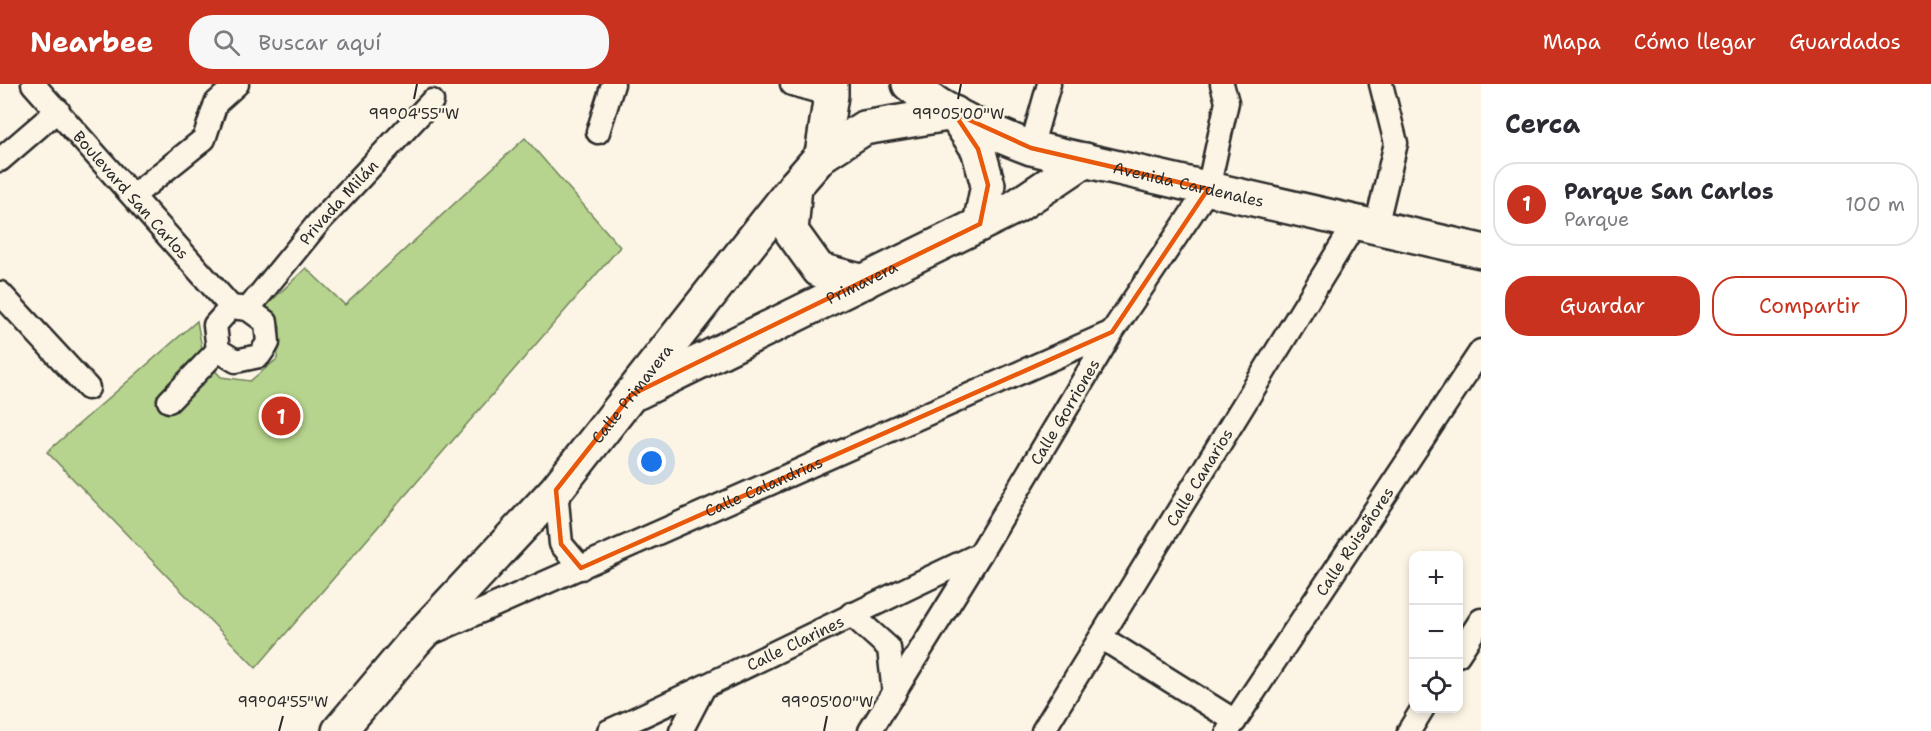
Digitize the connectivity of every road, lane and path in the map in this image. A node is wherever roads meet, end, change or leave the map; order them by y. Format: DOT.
graph roads {
  1 [pos="237,84"];
  2 [pos="613,84"];
  3 [pos="792,84"];
  4 [pos="909,84"];
  5 [pos="1050,84"];
  6 [pos="1222,84"];
  7 [pos="1381,84"];
  8 [pos="36,85"];
  9 [pos="831,90"];
  10 [pos="432,101"];
  11 [pos="58,110"];
  12 [pos="954,113"];
  13 [pos="598,132"];
  14 [pos="1031,148"];
  15 [pos="822,155"];
  16 [pos="0,160"];
  17 [pos="1085,160"];
  18 [pos="795,186"];
  19 [pos="1208,189"];
  20 [pos="133,196"];
  21 [pos="980,224"];
  22 [pos="1366,225"];
  23 [pos="1481,251"];
  24 [pos="864,282"];
  25 [pos="0,293"];
  26 [pos="240,308"];
  27 [pos="1112,332"];
  28 [pos="218,350"];
  29 [pos="1481,351"];
  30 [pos="88,388"];
  31 [pos="631,395"];
  32 [pos="169,401"];
  33 [pos="556,490"];
  34 [pos="980,554"];
  35 [pos="581,568"];
  36 [pos="850,614"];
  37 [pos="1481,620"];
  38 [pos="1102,638"];
  39 [pos="415,641"];
  40 [pos="1463,647"];
  41 [pos="704,687"];
  42 [pos="894,694"];
  43 [pos="1420,713"];
  44 [pos="634,726"];
  45 [pos="1231,726"];
  46 [pos="339,731"];
  47 [pos="609,731"];
  48 [pos="681,731"];
  49 [pos="870,731"];
  50 [pos="1043,731"];
  51 [pos="1409,731"];
  1 -- 20 [label="street"];
  2 -- 13 [label="street"];
  3 -- 9 [label="street"];
  4 -- 12 [label="street, Avenida Cardenales"];
  5 -- 14 [label="street"];
  6 -- 19 [label="street, Calle Gorriones"];
  7 -- 22 [label="street, Calle Canarios"];
  8 -- 11 [label="street, Boulevard San Carlos"];
  9 -- 15 [label="street"];
  10 -- 26 [label="street, Privada Milán"];
  11 -- 16 [label="street"];
  11 -- 20 [label="street, Boulevard San Carlos"];
  12 -- 14 [label="street, Avenida Cardenales"];
  12 -- 15 [label="street, Calle Primavera"];
  12 -- 21 [label="street"];
  14 -- 17 [label="street, Avenida Cardenales"];
  15 -- 18 [label="street, Calle Primavera"];
  17 -- 19 [label="street, Avenida Cardenales"];
  17 -- 21 [label="street, Primavera"];
  18 -- 24 [label="street"];
  18 -- 31 [label="street, Calle Primavera"];
  19 -- 22 [label="street, Avenida Cardenales"];
  19 -- 27 [label="street, Calle Gorriones"];
  20 -- 26 [label="street, Boulevard San Carlos"];
  21 -- 24 [label="street, Primavera"];
  22 -- 23 [label="street, Avenida Cardenales"];
  22 -- 38 [label="street, Calle Canarios"];
  24 -- 31 [label="street, Primavera"];
  25 -- 30 [label="street"];
  26 -- 28 [label="street"];
  26 -- 28 [label="street, Boulevard San Carlos"];
  27 -- 34 [label="street, Calle Gorriones"];
  27 -- 35 [label="street, Calle Calandrias"];
  28 -- 32 [label="street"];
  29 -- 45 [label="street, Calle Ruiseñores"];
  31 -- 33 [label="street, Calle Primavera"];
  33 -- 35 [label="street"];
  33 -- 39 [label="street, Calle Primavera"];
  34 -- 36 [label="street, Calle Clarines"];
  34 -- 42 [label="street, Calle Gorriones"];
  35 -- 39 [label="street, Calle Calandrias"];
  36 -- 41 [label="street, Calle Clarines"];
  36 -- 42 [label="street"];
  37 -- 40 [label="street"];
  38 -- 45 [label="street"];
  38 -- 50 [label="street, Calle Canarios"];
  39 -- 46 [label="street, Calle Primavera"];
  41 -- 44 [label="street, Calle Clarines"];
  41 -- 48 [label="street"];
  42 -- 49 [label="street, Calle Gorriones"];
  43 -- 51 [label="street"];
  44 -- 47 [label="street, Calle Clarines"];
}
